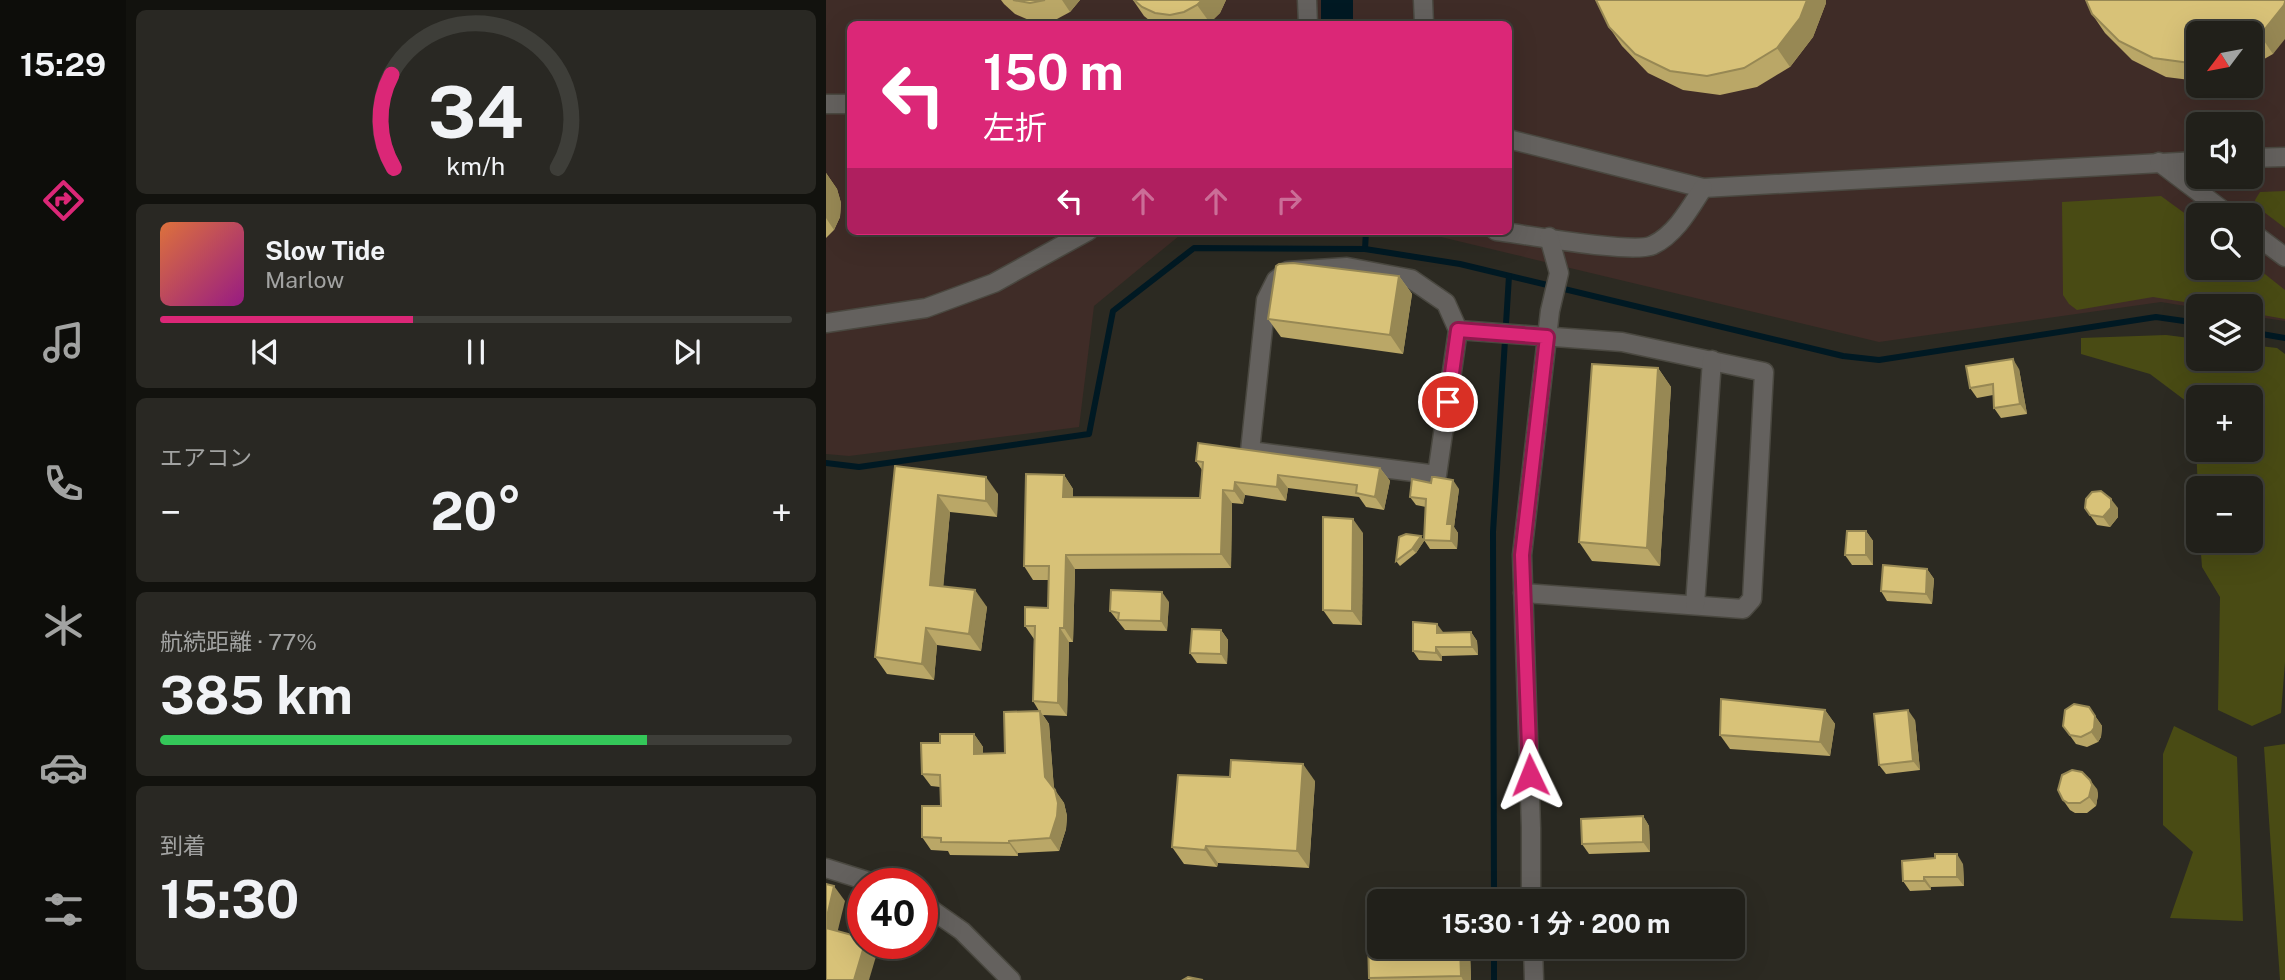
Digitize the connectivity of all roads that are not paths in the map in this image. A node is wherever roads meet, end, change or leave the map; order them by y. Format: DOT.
graph roads {
  1 [pos="1307,0"];
  2 [pos="1423,0"];
  3 [pos="1308,21"];
  4 [pos="1424,21"];
  5 [pos="826,104"];
  6 [pos="847,104"];
  7 [pos="1512,140"];
  8 [pos="2285,157"];
  9 [pos="2263,158"];
  10 [pos="2186,161"];
  11 [pos="2159,162"];
  12 [pos="1703,188"];
  13 [pos="2213,203"];
  14 [pos="1512,233"];
  15 [pos="1081,235"];
  16 [pos="1549,237"];
  17 [pos="2263,241"];
  18 [pos="2285,257"];
  19 [pos="826,323"];
  20 [pos="1458,330"];
  21 [pos="1547,337"];
  22 [pos="1712,360"];
  23 [pos="1523,593"];
  24 [pos="1695,605"];
  25 [pos="826,867"];
  26 [pos="847,874"];
  27 [pos="1531,889"];
  28 [pos="938,914"];
  29 [pos="1533,959"];
  30 [pos="1011,980"];
  31 [pos="1534,980"];
  1 -- 3 [label="street"];
  2 -- 4 [label="street"];
  5 -- 6 [label="street"];
  7 -- 12 [label="street"];
  8 -- 9 [label="street"];
  10 -- 11 [label="street"];
  11 -- 12 [label="street"];
  11 -- 13 [label="street"];
  12 -- 16 [label="street"];
  14 -- 16 [label="street"];
  15 -- 19 [label="street"];
  16 -- 21 [label="street"];
  17 -- 18 [label="street"];
  20 -- 20 [label="street"];
  20 -- 21 [label="street"];
  21 -- 22 [label="street"];
  21 -- 23 [label="street"];
  22 -- 24 [label="street"];
  22 -- 24 [label="street"];
  23 -- 24 [label="street"];
  23 -- 27 [label="street"];
  25 -- 26 [label="street"];
  28 -- 30 [label="street"];
  29 -- 31 [label="street"];
}
